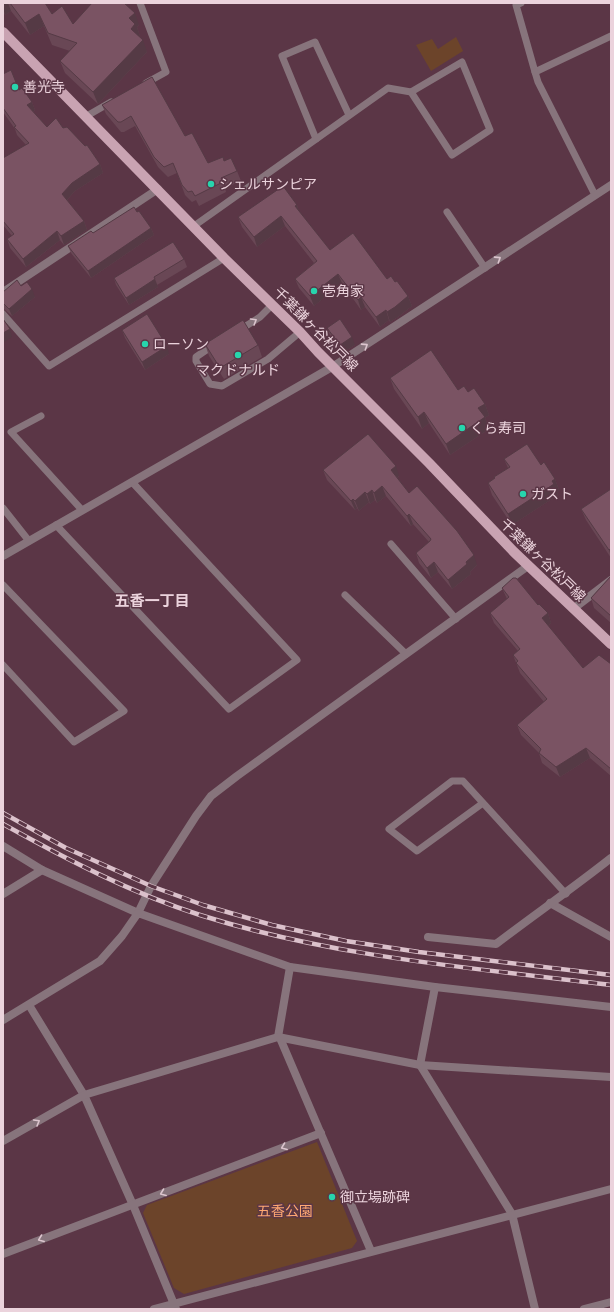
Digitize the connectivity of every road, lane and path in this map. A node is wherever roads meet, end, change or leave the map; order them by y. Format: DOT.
graph roads {
  1 [pos="140,3"];
  2 [pos="521,3"];
  3 [pos="3,32"];
  4 [pos="611,36"];
  5 [pos="536,72"];
  6 [pos="140,86"];
  7 [pos="411,92"];
  8 [pos="121,96"];
  9 [pos="349,115"];
  10 [pos="85,117"];
  11 [pos="316,139"];
  12 [pos="611,185"];
  13 [pos="158,189"];
  14 [pos="595,196"];
  15 [pos="447,212"];
  16 [pos="194,226"];
  17 [pos="224,258"];
  18 [pos="485,268"];
  19 [pos="3,292"];
  20 [pos="272,305"];
  21 [pos="3,314"];
  22 [pos="300,332"];
  23 [pos="332,367"];
  24 [pos="41,416"];
  25 [pos="132,482"];
  26 [pos="3,508"];
  27 [pos="82,510"];
  28 [pos="56,526"];
  29 [pos="29,540"];
  30 [pos="391,544"];
  31 [pos="3,556"];
  32 [pos="528,566"];
  33 [pos="611,580"];
  34 [pos="3,585"];
  35 [pos="345,595"];
  36 [pos="574,609"];
  37 [pos="456,619"];
  38 [pos="611,644"];
  39 [pos="406,654"];
  40 [pos="3,665"];
  41 [pos="483,803"];
  42 [pos="3,846"];
  43 [pos="611,858"];
  44 [pos="42,870"];
  45 [pos="3,894"];
  46 [pos="566,894"];
  47 [pos="550,903"];
  48 [pos="138,913"];
  49 [pos="428,937"];
  50 [pos="611,937"];
  51 [pos="290,967"];
  52 [pos="435,987"];
  53 [pos="29,1005"];
  54 [pos="611,1008"];
  55 [pos="3,1020"];
  56 [pos="279,1037"];
  57 [pos="420,1065"];
  58 [pos="611,1077"];
  59 [pos="84,1095"];
  60 [pos="321,1133"];
  61 [pos="3,1141"];
  62 [pos="611,1189"];
  63 [pos="133,1204"];
  64 [pos="512,1214"];
  65 [pos="371,1251"];
  66 [pos="3,1254"];
  67 [pos="606,1305"];
  68 [pos="175,1306"];
  69 [pos="154,1309"];
  70 [pos="536,1309"];
  71 [pos="584,1309"];
  1 -- 6 [label="lane"];
  2 -- 5 [label="lane"];
  3 -- 10 [label="main road, 千葉鎌ヶ谷松戸線"];
  4 -- 5 [label="lane"];
  5 -- 14 [label="lane"];
  7 -- 7 [label="lane"];
  7 -- 9 [label="lane"];
  8 -- 10 [label="lane"];
  9 -- 11 [label="lane"];
  9 -- 11 [label="lane"];
  10 -- 13 [label="main road, 千葉鎌ヶ谷松戸線"];
  11 -- 16 [label="lane"];
  12 -- 14 [label="street"];
  13 -- 16 [label="main road, 千葉鎌ヶ谷松戸線"];
  13 -- 19 [label="street"];
  18 -- 14 [label="street, one-way"];
  15 -- 18 [label="lane"];
  16 -- 17 [label="main road, 千葉鎌ヶ谷松戸線"];
  17 -- 20 [label="main road, 千葉鎌ヶ谷松戸線"];
  17 -- 21 [label="lane"];
  23 -- 18 [label="street, one-way"];
  20 -- 22 [label="main road, 千葉鎌ヶ谷松戸線"];
  22 -- 20 [label="lane, one-way"];
  22 -- 23 [label="main road, 千葉鎌ヶ谷松戸線"];
  23 -- 25 [label="street"];
  23 -- 32 [label="main road, 千葉鎌ヶ谷松戸線"];
  24 -- 27 [label="lane"];
  25 -- 27 [label="street"];
  25 -- 28 [label="lane"];
  26 -- 29 [label="lane"];
  27 -- 28 [label="street"];
  28 -- 29 [label="street"];
  29 -- 31 [label="street"];
  30 -- 37 [label="lane"];
  32 -- 36 [label="main road, 千葉鎌ヶ谷松戸線"];
  32 -- 37 [label="street"];
  33 -- 36 [label="street"];
  34 -- 40 [label="lane"];
  35 -- 39 [label="lane"];
  36 -- 38 [label="main road, 千葉鎌ヶ谷松戸線"];
  37 -- 39 [label="street"];
  39 -- 48 [label="street"];
  41 -- 41 [label="lane"];
  41 -- 46 [label="lane"];
  42 -- 44 [label="street"];
  43 -- 46 [label="street"];
  44 -- 45 [label="street"];
  44 -- 48 [label="street"];
  46 -- 47 [label="street"];
  47 -- 49 [label="street"];
  47 -- 50 [label="street"];
  48 -- 51 [label="street"];
  48 -- 53 [label="street"];
  51 -- 52 [label="street"];
  51 -- 56 [label="street"];
  52 -- 54 [label="street"];
  52 -- 57 [label="street"];
  53 -- 55 [label="street"];
  53 -- 59 [label="street"];
  56 -- 57 [label="street"];
  56 -- 59 [label="street"];
  56 -- 60 [label="street"];
  57 -- 58 [label="street"];
  57 -- 64 [label="street"];
  61 -- 59 [label="street, one-way"];
  59 -- 63 [label="street"];
  60 -- 63 [label="street, one-way"];
  60 -- 65 [label="street"];
  62 -- 64 [label="street"];
  63 -- 66 [label="street, one-way"];
  63 -- 68 [label="street"];
  64 -- 65 [label="street"];
  64 -- 70 [label="street"];
  65 -- 68 [label="street"];
  67 -- 71 [label="street"];
  68 -- 69 [label="street"];
}
